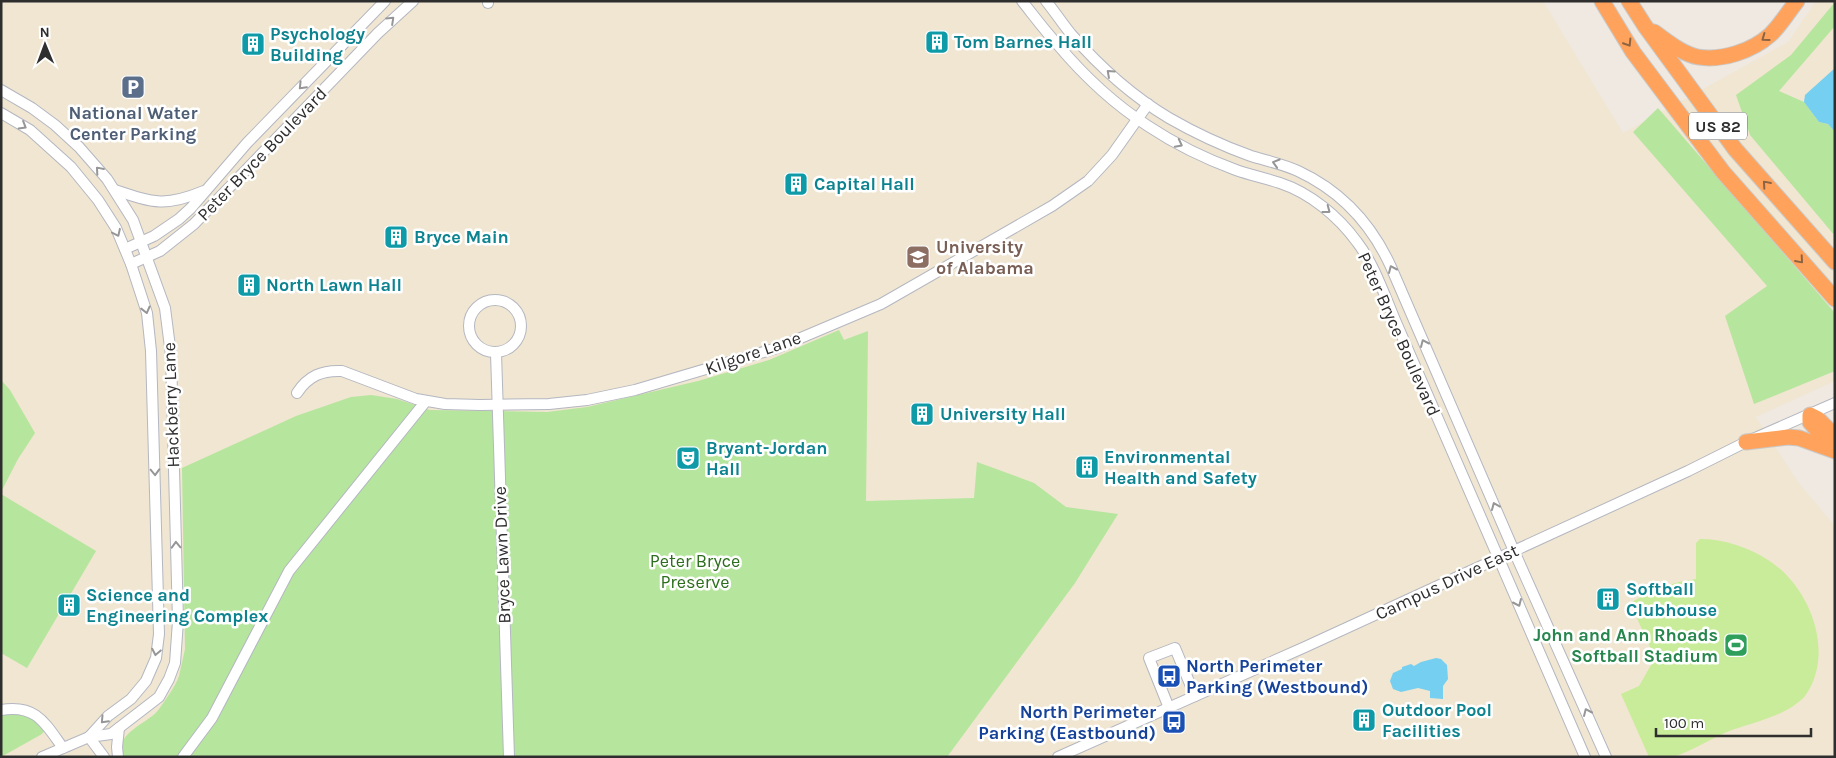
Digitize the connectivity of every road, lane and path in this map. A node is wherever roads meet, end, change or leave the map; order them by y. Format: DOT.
graph roads {
  1 [pos="385,1"];
  2 [pos="413,1"];
  3 [pos="1022,1"];
  4 [pos="1046,1"];
  5 [pos="1602,1"];
  6 [pos="1630,1"];
  7 [pos="1797,1"];
  8 [pos="1644,26"];
  9 [pos="1,90"];
  10 [pos="1148,104"];
  11 [pos="1,113"];
  12 [pos="1138,119"];
  13 [pos="207,189"];
  14 [pos="115,190"];
  15 [pos="141,241"];
  16 [pos="125,249"];
  17 [pos="147,258"];
  18 [pos="1835,262"];
  19 [pos="131,264"];
  20 [pos="1835,299"];
  21 [pos="496,353"];
  22 [pos="297,393"];
  23 [pos="426,401"];
  24 [pos="1835,403"];
  25 [pos="498,405"];
  26 [pos="1810,414"];
  27 [pos="1835,436"];
  28 [pos="1746,442"];
  29 [pos="1835,450"];
  30 [pos="1514,551"];
  31 [pos="1499,558"];
  32 [pos="1195,696"];
  33 [pos="1169,708"];
  34 [pos="1,710"];
  35 [pos="119,728"];
  36 [pos="89,737"];
  37 [pos="63,748"];
  38 [pos="42,757"];
  39 [pos="104,757"];
  40 [pos="118,757"];
  41 [pos="183,757"];
  42 [pos="509,757"];
  43 [pos="1058,757"];
  44 [pos="1585,757"];
  45 [pos="1606,757"];
  1 -- 13 [label="street, Peter Bryce Boulevard, one-way"];
  17 -- 2 [label="street, Peter Bryce Boulevard, one-way"];
  3 -- 12 [label="street, Peter Bryce Boulevard"];
  10 -- 4 [label="street, Peter Bryce Boulevard, one-way"];
  5 -- 20 [label="highway, US 82, one-way"];
  6 -- 8 [label="highway, US 82"];
  7 -- 8 [label="highway, one-way"];
  18 -- 8 [label="highway, US 82, one-way"];
  14 -- 9 [label="street, Hackberry Lane, one-way"];
  10 -- 12 [label="street, Kilgore Lane"];
  30 -- 10 [label="street, Peter Bryce Boulevard, one-way"];
  11 -- 16 [label="street, Hackberry Lane, one-way"];
  12 -- 25 [label="street, Kilgore Lane"];
  12 -- 31 [label="street, Peter Bryce Boulevard, one-way"];
  13 -- 14 [label="street"];
  13 -- 15 [label="street, Peter Bryce Boulevard"];
  14 -- 15 [label="street, Hackberry Lane"];
  15 -- 16 [label="street, Peter Bryce Boulevard"];
  15 -- 17 [label="street, Hackberry Lane"];
  16 -- 19 [label="street, Hackberry Lane"];
  17 -- 19 [label="street, Peter Bryce Boulevard"];
  35 -- 17 [label="street, Hackberry Lane, one-way"];
  19 -- 36 [label="street, Hackberry Lane, one-way"];
  21 -- 21 [label="street"];
  21 -- 25 [label="street, Bryce Lawn Drive"];
  22 -- 23 [label="street, Kilgore Lane"];
  23 -- 25 [label="street, Kilgore Lane"];
  23 -- 41 [label="street"];
  24 -- 26 [label="street, Campus Drive East"];
  25 -- 42 [label="street, Bryce Lawn Drive"];
  26 -- 27 [label="highway"];
  26 -- 28 [label="street, Campus Drive East"];
  26 -- 29 [label="highway"];
  28 -- 29 [label="highway"];
  28 -- 30 [label="street, Campus Drive East"];
  30 -- 31 [label="street, Campus Drive East"];
  45 -- 30 [label="street, Peter Bryce Boulevard, one-way"];
  31 -- 32 [label="street, Campus Drive East"];
  31 -- 44 [label="street, Peter Bryce Boulevard, one-way"];
  32 -- 33 [label="street, Campus Drive East"];
  32 -- 33 [label="street"];
  33 -- 43 [label="street, Campus Drive East"];
  34 -- 37 [label="street"];
  35 -- 36 [label="street, Hackberry Lane"];
  35 -- 40 [label="street"];
  36 -- 37 [label="street, Hackberry Lane"];
  36 -- 39 [label="street"];
  37 -- 38 [label="street, Hackberry Lane"];
}
